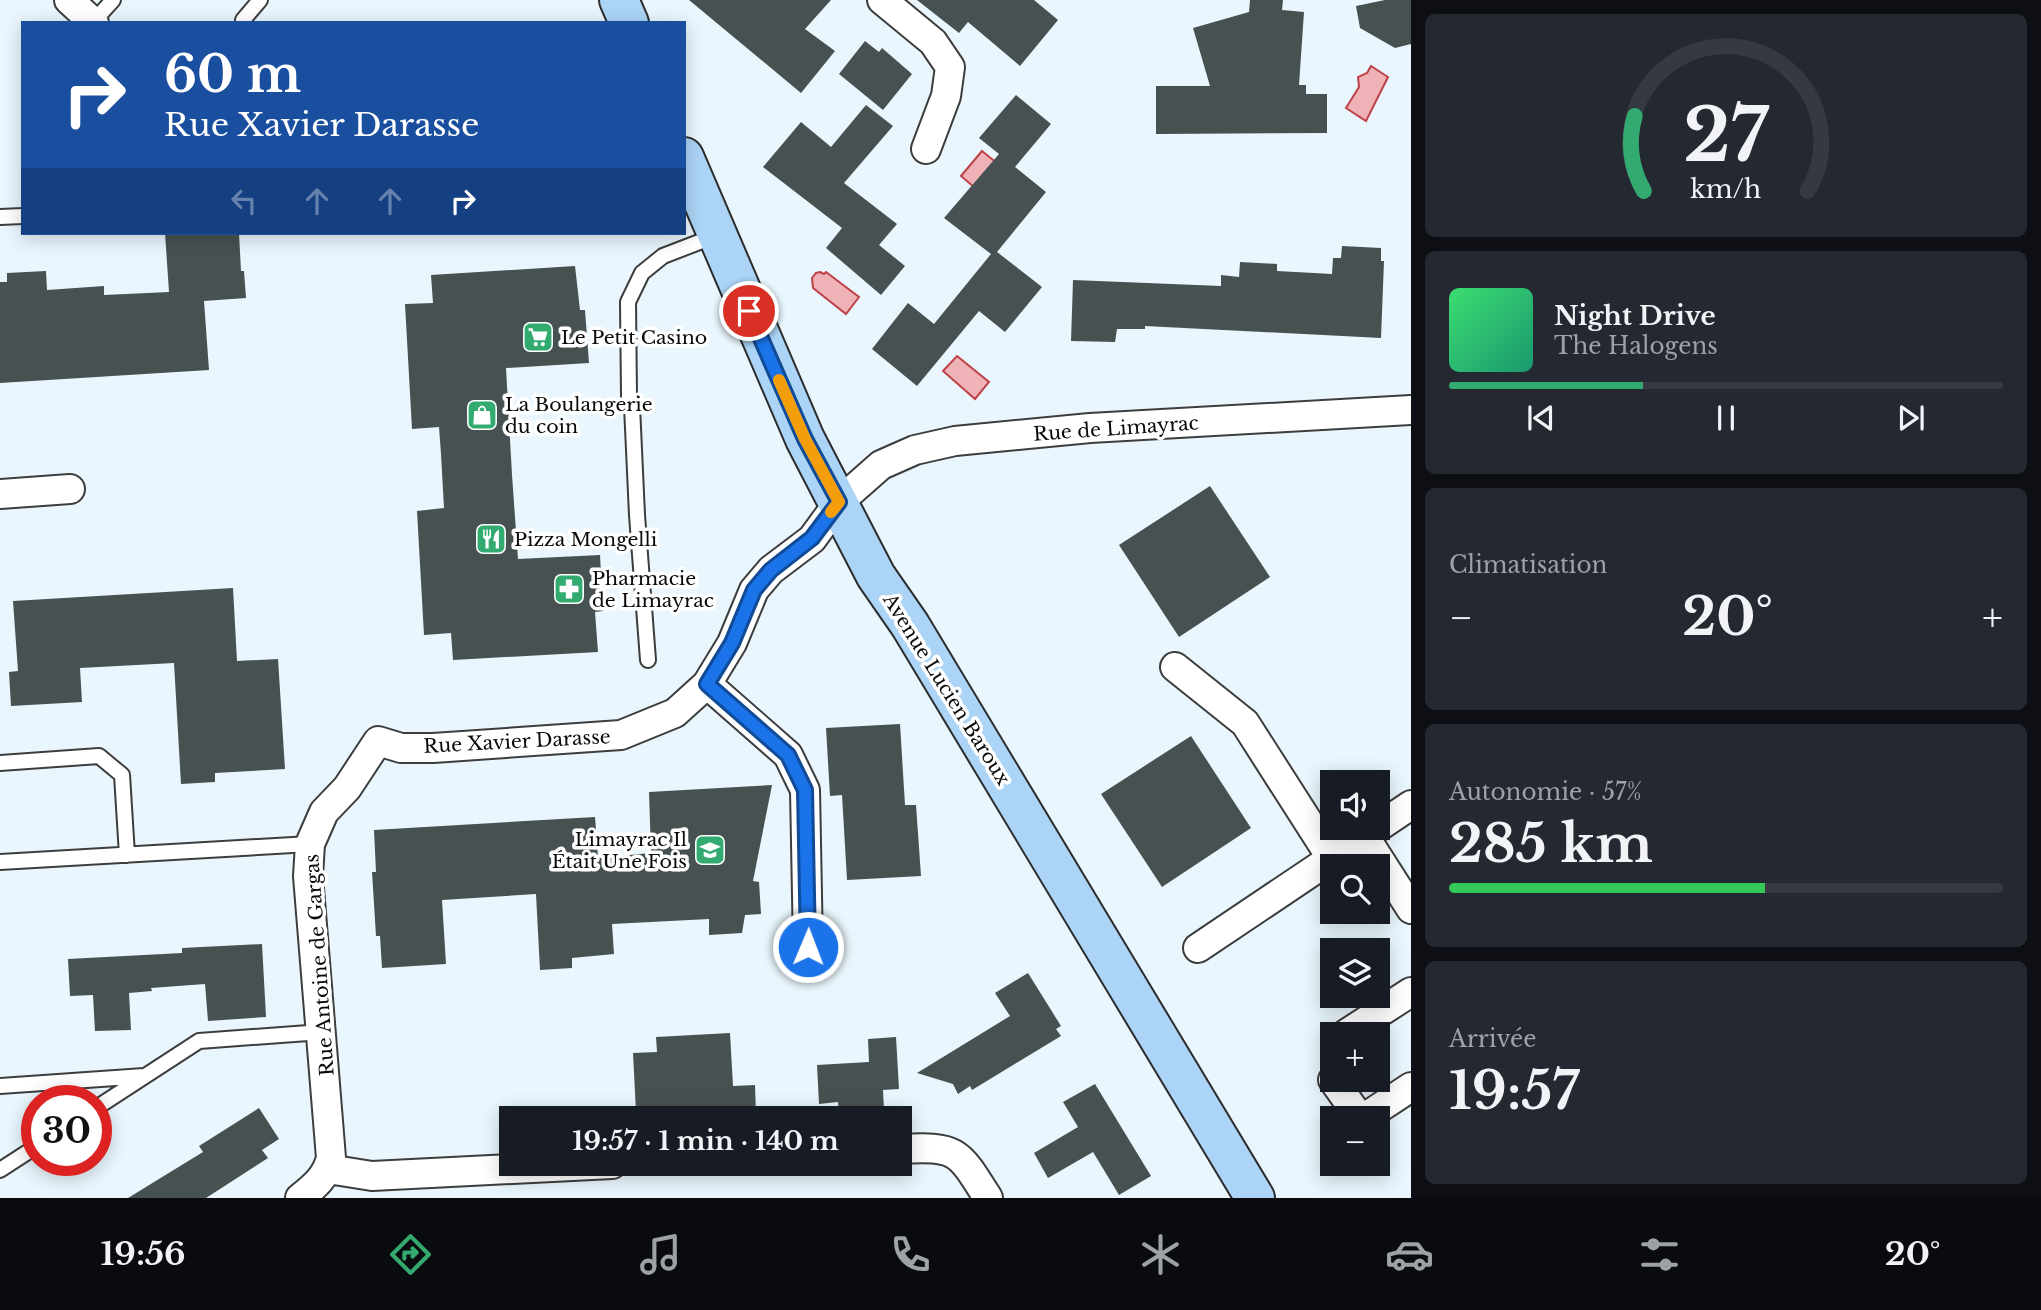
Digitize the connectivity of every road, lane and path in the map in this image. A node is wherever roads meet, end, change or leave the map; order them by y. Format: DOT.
graph roads {
  1 [pos="69,0"];
  2 [pos="113,0"];
  3 [pos="260,0"];
  4 [pos="619,0"];
  5 [pos="882,0"];
  6 [pos="93,21"];
  7 [pos="95,21"];
  8 [pos="243,21"];
  9 [pos="628,21"];
  10 [pos="926,149"];
  11 [pos="688,176"];
  12 [pos="21,216"];
  13 [pos="0,217"];
  14 [pos="717,236"];
  15 [pos="1411,410"];
  16 [pos="69,489"];
  17 [pos="0,494"];
  18 [pos="839,502"];
  19 [pos="648,660"];
  20 [pos="1175,667"];
  21 [pos="707,684"];
  22 [pos="378,741"];
  23 [pos="0,763"];
  24 [pos="1411,805"];
  25 [pos="1390,819"];
  26 [pos="1359,840"];
  27 [pos="1368,840"];
  28 [pos="310,844"];
  29 [pos="1329,854"];
  30 [pos="1339,854"];
  31 [pos="127,855"];
  32 [pos="0,862"];
  33 [pos="1320,867"];
  34 [pos="1411,909"];
  35 [pos="808,947"];
  36 [pos="1198,948"];
  37 [pos="1411,992"];
  38 [pos="1365,1022"];
  39 [pos="322,1032"];
  40 [pos="146,1076"];
  41 [pos="0,1086"];
  42 [pos="1411,1087"];
  43 [pos="1342,1092"];
  44 [pos="112,1098"];
  45 [pos="1353,1106"];
  46 [pos="1381,1106"];
  47 [pos="912,1148"];
  48 [pos="21,1156"];
  49 [pos="328,1169"];
  50 [pos="0,1170"];
  51 [pos="499,1170"];
  52 [pos="300,1198"];
  53 [pos="988,1198"];
  54 [pos="1255,1198"];
  1 -- 6 [label="street"];
  2 -- 7 [label="lane"];
  3 -- 8 [label="lane"];
  4 -- 9 [label="street"];
  5 -- 10 [label="street"];
  11 -- 14 [label="street, Avenue Lucien Baroux"];
  12 -- 13 [label="lane"];
  14 -- 18 [label="street, Avenue Lucien Baroux"];
  14 -- 19 [label="lane"];
  15 -- 18 [label="street, Rue de Limayrac"];
  16 -- 17 [label="street"];
  18 -- 21 [label="street, Rue Xavier Darasse"];
  18 -- 54 [label="street, Avenue Lucien Baroux"];
  20 -- 29 [label="street"];
  21 -- 22 [label="street, Rue Xavier Darasse"];
  21 -- 35 [label="street"];
  22 -- 28 [label="street, Rue Antoine de Gargas"];
  23 -- 31 [label="lane"];
  24 -- 25 [label="street"];
  26 -- 30 [label="street"];
  27 -- 34 [label="street"];
  28 -- 31 [label="lane"];
  28 -- 39 [label="street, Rue Antoine de Gargas"];
  31 -- 32 [label="lane"];
  33 -- 36 [label="street"];
  37 -- 38 [label="street"];
  39 -- 40 [label="lane"];
  39 -- 49 [label="street, Rue Antoine de Gargas"];
  40 -- 41 [label="lane"];
  40 -- 44 [label="lane"];
  42 -- 46 [label="street"];
  43 -- 45 [label="street"];
  47 -- 53 [label="street"];
  48 -- 50 [label="lane"];
  49 -- 51 [label="street"];
  49 -- 52 [label="street"];
}
